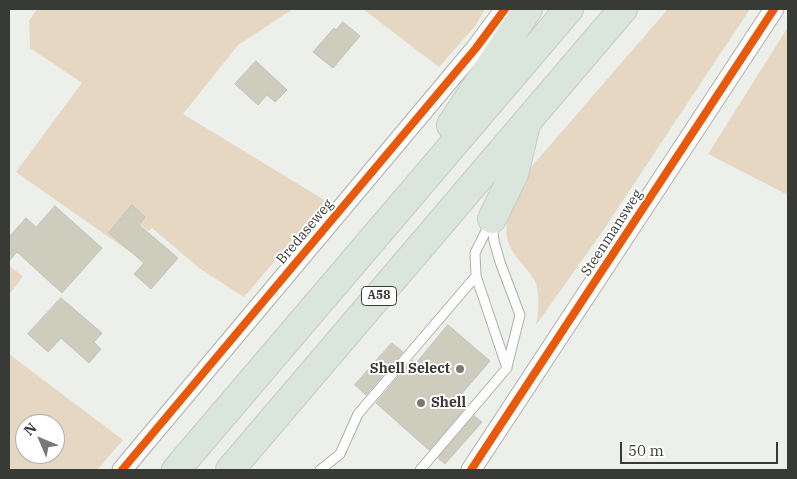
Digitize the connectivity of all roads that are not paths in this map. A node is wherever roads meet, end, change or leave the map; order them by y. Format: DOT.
graph roads {
  1 [pos="505,9"];
  2 [pos="528,9"];
  3 [pos="568,9"];
  4 [pos="623,9"];
  5 [pos="774,9"];
  6 [pos="527,121"];
  7 [pos="395,212"];
  8 [pos="492,219"];
  9 [pos="476,276"];
  10 [pos="507,368"];
  11 [pos="122,470"];
  12 [pos="176,470"];
  13 [pos="230,470"];
  14 [pos="320,470"];
  15 [pos="420,470"];
  16 [pos="471,470"];
  1 -- 11 [label="street, Bredaseweg"];
  2 -- 7 [label="highway"];
  3 -- 7 [label="highway"];
  4 -- 6 [label="highway, A58"];
  5 -- 16 [label="street, Steenmansweg"];
  6 -- 8 [label="highway, A58"];
  6 -- 13 [label="highway, A58"];
  7 -- 12 [label="highway"];
  8 -- 9 [label="lane, A58"];
  8 -- 10 [label="lane"];
  9 -- 10 [label="lane, A58"];
  9 -- 14 [label="lane"];
  10 -- 15 [label="lane"];
}
